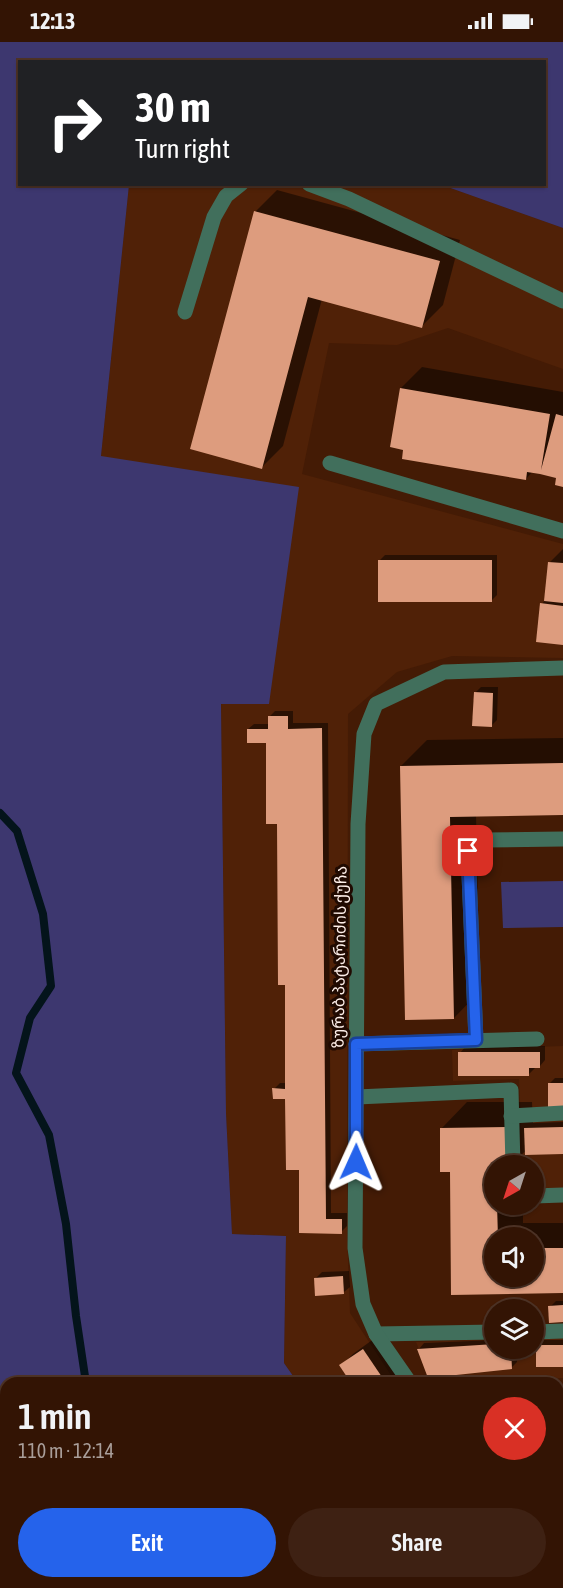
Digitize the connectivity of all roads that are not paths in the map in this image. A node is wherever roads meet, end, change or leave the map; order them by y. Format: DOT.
graph roads {
  1 [pos="238,186"];
  2 [pos="314,186"];
  3 [pos="563,301"];
  4 [pos="185,312"];
  5 [pos="330,463"];
  6 [pos="563,531"];
  7 [pos="563,669"];
  8 [pos="563,839"];
  9 [pos="537,1039"];
  10 [pos="476,1040"];
  11 [pos="356,1044"];
  12 [pos="357,1097"];
  13 [pos="563,1113"];
  14 [pos="511,1116"];
  15 [pos="513,1155"];
  16 [pos="563,1195"];
  17 [pos="544,1196"];
  18 [pos="563,1331"];
  19 [pos="484,1332"];
  20 [pos="544,1332"];
  21 [pos="376,1334"];
  22 [pos="406,1377"];
  1 -- 4 [label="street"];
  2 -- 3 [label="street"];
  5 -- 6 [label="street"];
  7 -- 11 [label="street, ზურაბ პატარიძის ქუჩა"];
  8 -- 10 [label="street"];
  9 -- 10 [label="street"];
  10 -- 11 [label="street"];
  11 -- 12 [label="street, ზურაბ პატარიძის ქუჩა"];
  12 -- 14 [label="street"];
  12 -- 21 [label="street, ზურაბ პატარიძის ქუჩა"];
  13 -- 14 [label="street"];
  14 -- 15 [label="street"];
  16 -- 17 [label="street"];
  18 -- 20 [label="street"];
  19 -- 21 [label="street"];
  21 -- 22 [label="street, ზურაბ პატარიძის ქუჩა"];
}
